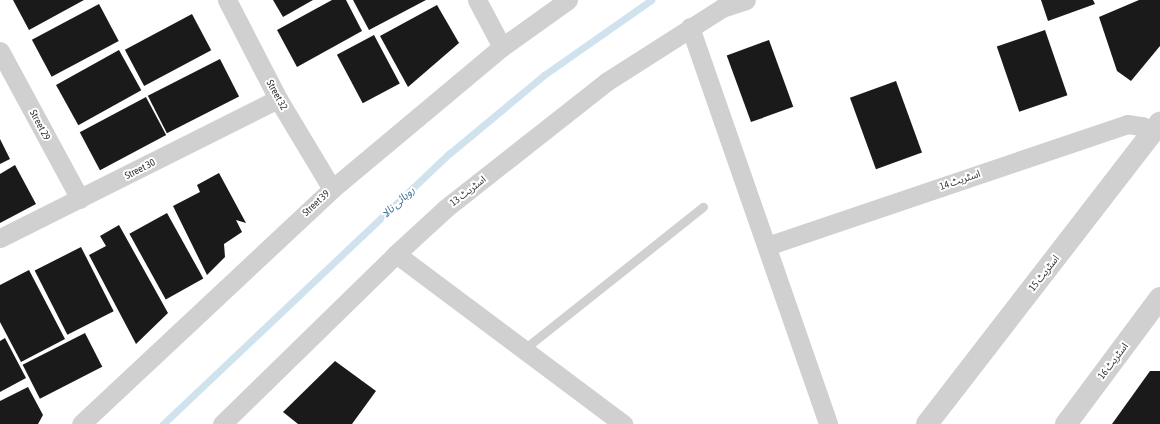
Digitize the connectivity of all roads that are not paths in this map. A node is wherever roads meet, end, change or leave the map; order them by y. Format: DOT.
graph roads {
  1 [pos="227,0"];
  2 [pos="477,0"];
  3 [pos="568,0"];
  4 [pos="746,0"];
  5 [pos="690,27"];
  6 [pos="502,47"];
  7 [pos="0,51"];
  8 [pos="278,99"];
  9 [pos="1156,127"];
  10 [pos="332,188"];
  11 [pos="80,199"];
  12 [pos="703,207"];
  13 [pos="0,238"];
  14 [pos="767,246"];
  15 [pos="396,254"];
  16 [pos="1158,304"];
  17 [pos="524,350"];
  18 [pos="81,424"];
  19 [pos="222,424"];
  20 [pos="623,424"];
  21 [pos="828,424"];
  22 [pos="927,424"];
  23 [pos="1066,424"];
  1 -- 8 [label="street, Street 32"];
  2 -- 6 [label="street"];
  3 -- 6 [label="street, Street 39"];
  4 -- 5 [label="street, اسٹریٹ 13"];
  5 -- 14 [label="street"];
  5 -- 15 [label="street, اسٹریٹ 13"];
  6 -- 10 [label="street, Street 39"];
  7 -- 11 [label="street, Street 29"];
  8 -- 10 [label="street, Street 32"];
  8 -- 11 [label="street, Street 30"];
  9 -- 14 [label="street, اسٹریٹ 14"];
  9 -- 22 [label="street, اسٹریٹ 15"];
  10 -- 18 [label="street, Street 39"];
  11 -- 13 [label="street, Street 30"];
  12 -- 17 [label="lane"];
  14 -- 21 [label="street"];
  15 -- 17 [label="street"];
  15 -- 19 [label="street, اسٹریٹ 13"];
  16 -- 23 [label="street, اسٹریٹ 16"];
  17 -- 20 [label="street"];
}
